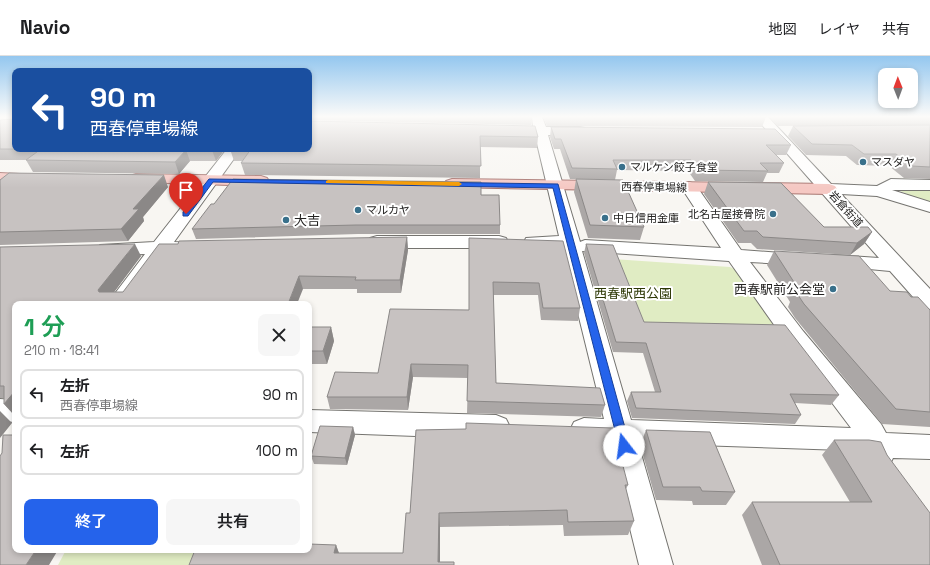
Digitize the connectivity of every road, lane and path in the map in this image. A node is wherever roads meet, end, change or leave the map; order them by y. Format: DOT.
graph roads {
  1 [pos="544,141"];
  2 [pos="788,141"];
  3 [pos="232,152"];
  4 [pos="0,178"];
  5 [pos="44,178"];
  6 [pos="119,179"];
  7 [pos="212,180"];
  8 [pos="272,181"];
  9 [pos="434,184"];
  10 [pos="930,185"];
  11 [pos="556,186"];
  12 [pos="689,187"];
  13 [pos="829,189"];
  14 [pos="878,191"];
  15 [pos="930,207"];
  16 [pos="358,242"];
  17 [pos="571,243"];
  18 [pos="206,246"];
  19 [pos="160,248"];
  20 [pos="92,250"];
  21 [pos="735,255"];
  22 [pos="896,265"];
  23 [pos="928,298"];
  24 [pos="120,301"];
  25 [pos="0,410"];
  26 [pos="12,411"];
  27 [pos="312,421"];
  28 [pos="520,428"];
  29 [pos="559,429"];
  30 [pos="621,431"];
  31 [pos="878,445"];
  32 [pos="930,447"];
  33 [pos="893,472"];
  34 [pos="656,565"];
  1 -- 11 [label="street"];
  2 -- 13 [label="street, 岩倉街道"];
  3 -- 7 [label="street"];
  4 -- 5 [label="main road"];
  6 -- 7 [label="main road"];
  7 -- 8 [label="main road"];
  7 -- 19 [label="street"];
  9 -- 11 [label="main road, 西春停車場線"];
  10 -- 14 [label="street"];
  11 -- 12 [label="main road, 西春停車場線"];
  11 -- 17 [label="street"];
  12 -- 13 [label="main road, 西春停車場線"];
  12 -- 21 [label="street"];
  13 -- 14 [label="street"];
  13 -- 22 [label="street, 岩倉街道"];
  14 -- 15 [label="street"];
  16 -- 17 [label="street"];
  17 -- 21 [label="street"];
  17 -- 30 [label="street"];
  18 -- 19 [label="street"];
  19 -- 20 [label="street"];
  19 -- 24 [label="street"];
  21 -- 22 [label="street"];
  21 -- 31 [label="street"];
  22 -- 23 [label="street, 岩倉街道"];
  25 -- 26 [label="street"];
  27 -- 28 [label="street"];
  29 -- 30 [label="street"];
  30 -- 31 [label="street"];
  30 -- 34 [label="street"];
  31 -- 32 [label="street"];
  31 -- 33 [label="street"];
}
